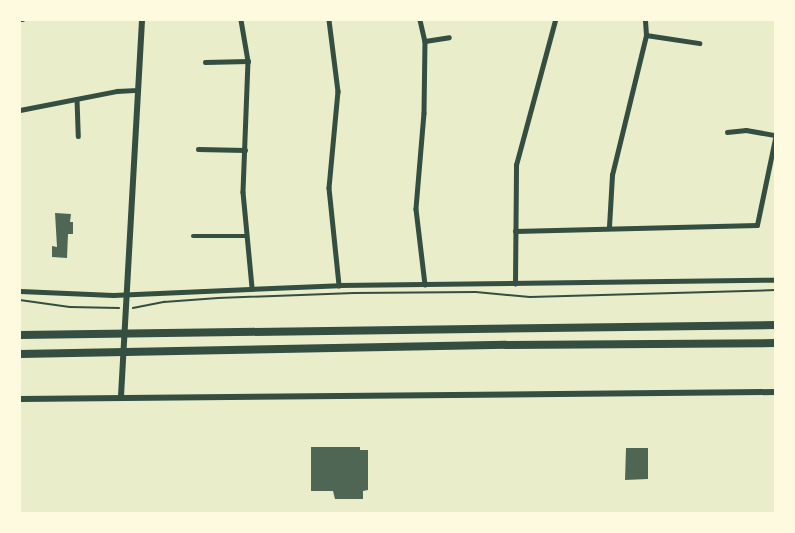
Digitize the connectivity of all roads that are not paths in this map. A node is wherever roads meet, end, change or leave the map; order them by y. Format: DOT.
graph roads {
  1 [pos="142,20"];
  2 [pos="241,20"];
  3 [pos="329,20"];
  4 [pos="420,20"];
  5 [pos="555,20"];
  6 [pos="645,20"];
  7 [pos="646,35"];
  8 [pos="449,37"];
  9 [pos="425,41"];
  10 [pos="699,43"];
  11 [pos="205,62"];
  12 [pos="248,62"];
  13 [pos="138,90"];
  14 [pos="77,99"];
  15 [pos="20,110"];
  16 [pos="727,132"];
  17 [pos="775,135"];
  18 [pos="78,136"];
  19 [pos="198,149"];
  20 [pos="245,150"];
  21 [pos="609,227"];
  22 [pos="515,231"];
  23 [pos="193,236"];
  24 [pos="247,236"];
  25 [pos="776,280"];
  26 [pos="425,284"];
  27 [pos="516,284"];
  28 [pos="339,285"];
  29 [pos="252,287"];
  30 [pos="20,291"];
  31 [pos="128,294"];
  32 [pos="776,325"];
  33 [pos="20,334"];
  34 [pos="776,343"];
  35 [pos="20,354"];
  36 [pos="776,392"];
  37 [pos="121,396"];
  38 [pos="20,399"];
  1 -- 13 [label="main road"];
  2 -- 12 [label="street"];
  3 -- 28 [label="street"];
  4 -- 9 [label="street"];
  5 -- 22 [label="street"];
  6 -- 7 [label="street"];
  7 -- 10 [label="street"];
  7 -- 21 [label="street"];
  8 -- 9 [label="street"];
  9 -- 26 [label="street"];
  11 -- 12 [label="street"];
  12 -- 20 [label="street"];
  13 -- 14 [label="street"];
  13 -- 31 [label="main road"];
  14 -- 15 [label="street"];
  14 -- 18 [label="street"];
  16 -- 17 [label="street"];
  17 -- 21 [label="street"];
  19 -- 20 [label="street"];
  20 -- 24 [label="street"];
  21 -- 22 [label="street"];
  22 -- 27 [label="street"];
  23 -- 24 [label="street"];
  24 -- 29 [label="street"];
  25 -- 27 [label="street"];
  26 -- 27 [label="street"];
  26 -- 28 [label="street"];
  28 -- 29 [label="street"];
  29 -- 31 [label="street"];
  30 -- 31 [label="street"];
  31 -- 37 [label="main road"];
  32 -- 33 [label="highway"];
  34 -- 35 [label="highway"];
  36 -- 37 [label="main road"];
  37 -- 38 [label="main road"];
}
